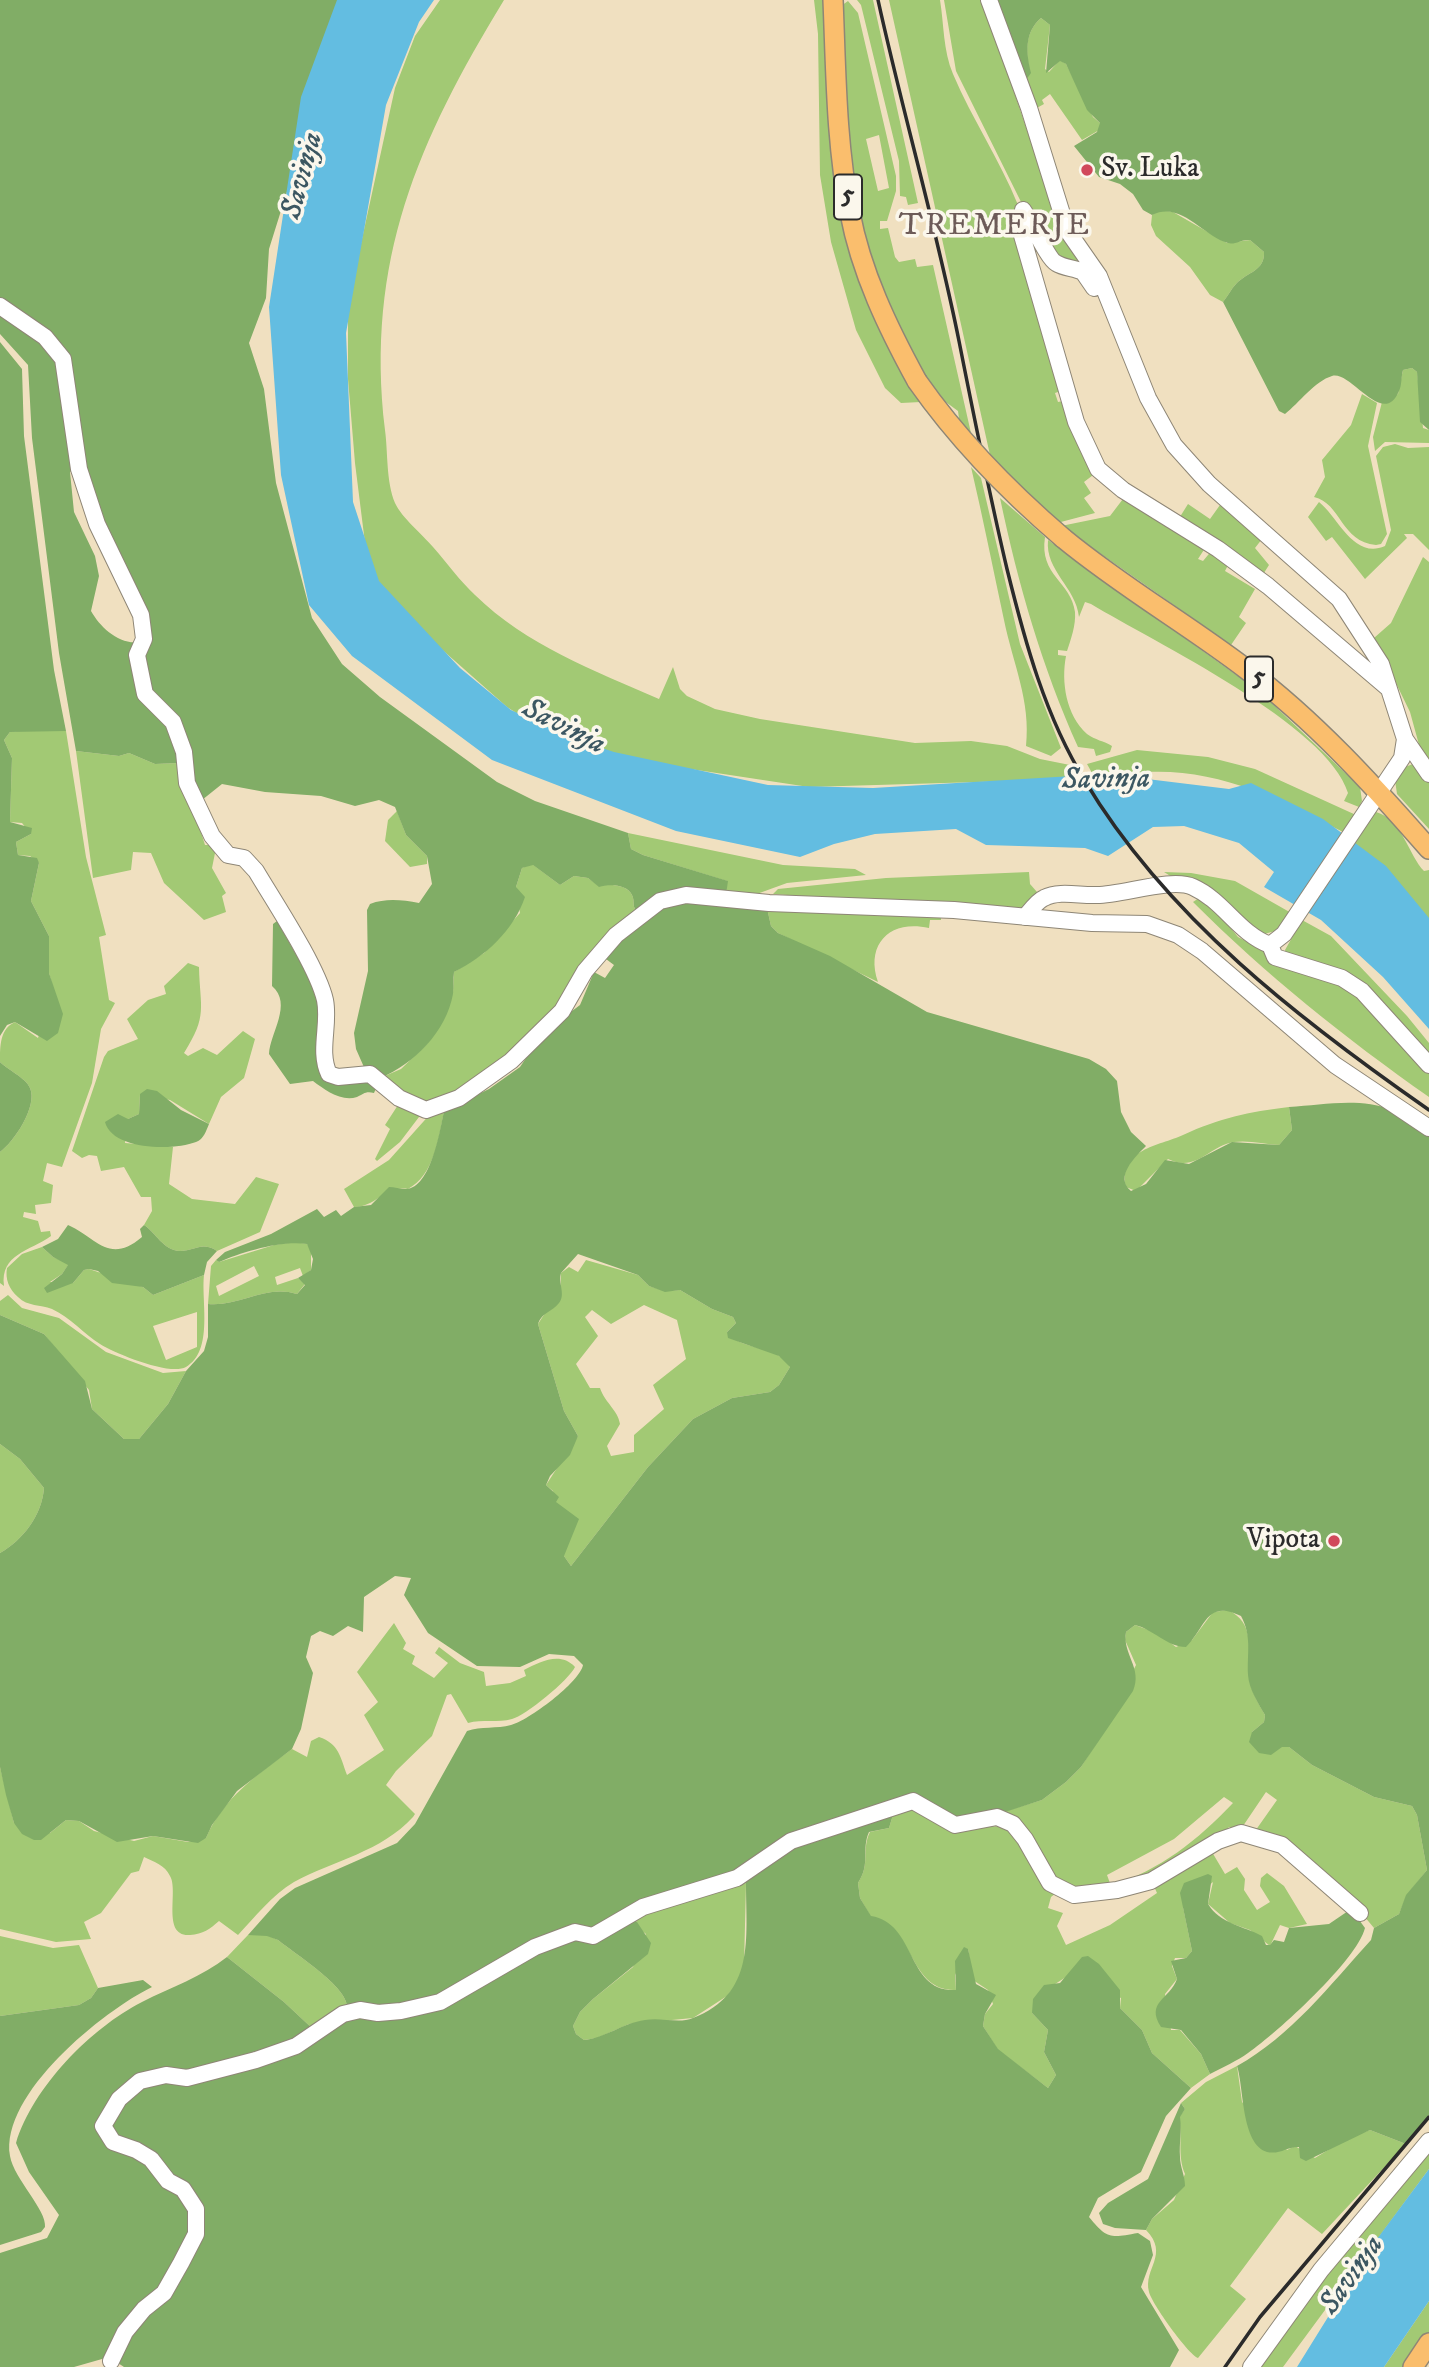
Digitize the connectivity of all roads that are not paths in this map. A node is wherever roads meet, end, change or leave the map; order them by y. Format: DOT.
graph roads {
  1 [pos="833,0"];
  2 [pos="989,0"];
  3 [pos="1108,305"];
  4 [pos="0,306"];
  5 [pos="1391,691"];
  6 [pos="1405,739"];
  7 [pos="1429,774"];
  8 [pos="1378,791"];
  9 [pos="1429,849"];
  10 [pos="1025,917"];
  11 [pos="1270,945"];
  12 [pos="1429,1065"];
  13 [pos="1429,1128"];
  14 [pos="1360,1913"];
  15 [pos="1429,2141"];
  16 [pos="1429,2343"];
  17 [pos="111,2361"];
  18 [pos="1251,2367"];
  19 [pos="1413,2367"];
  1 -- 8 [label="main road, 5, bridge"];
  2 -- 3 [label="street"];
  3 -- 5 [label="street"];
  3 -- 5 [label="street"];
  4 -- 10 [label="street"];
  5 -- 6 [label="street"];
  6 -- 7 [label="street"];
  6 -- 8 [label="street"];
  8 -- 9 [label="main road, 5"];
  8 -- 11 [label="street"];
  10 -- 11 [label="street"];
  10 -- 13 [label="street"];
  11 -- 12 [label="street"];
  14 -- 17 [label="street"];
  15 -- 18 [label="street"];
  16 -- 19 [label="main road"];
}
